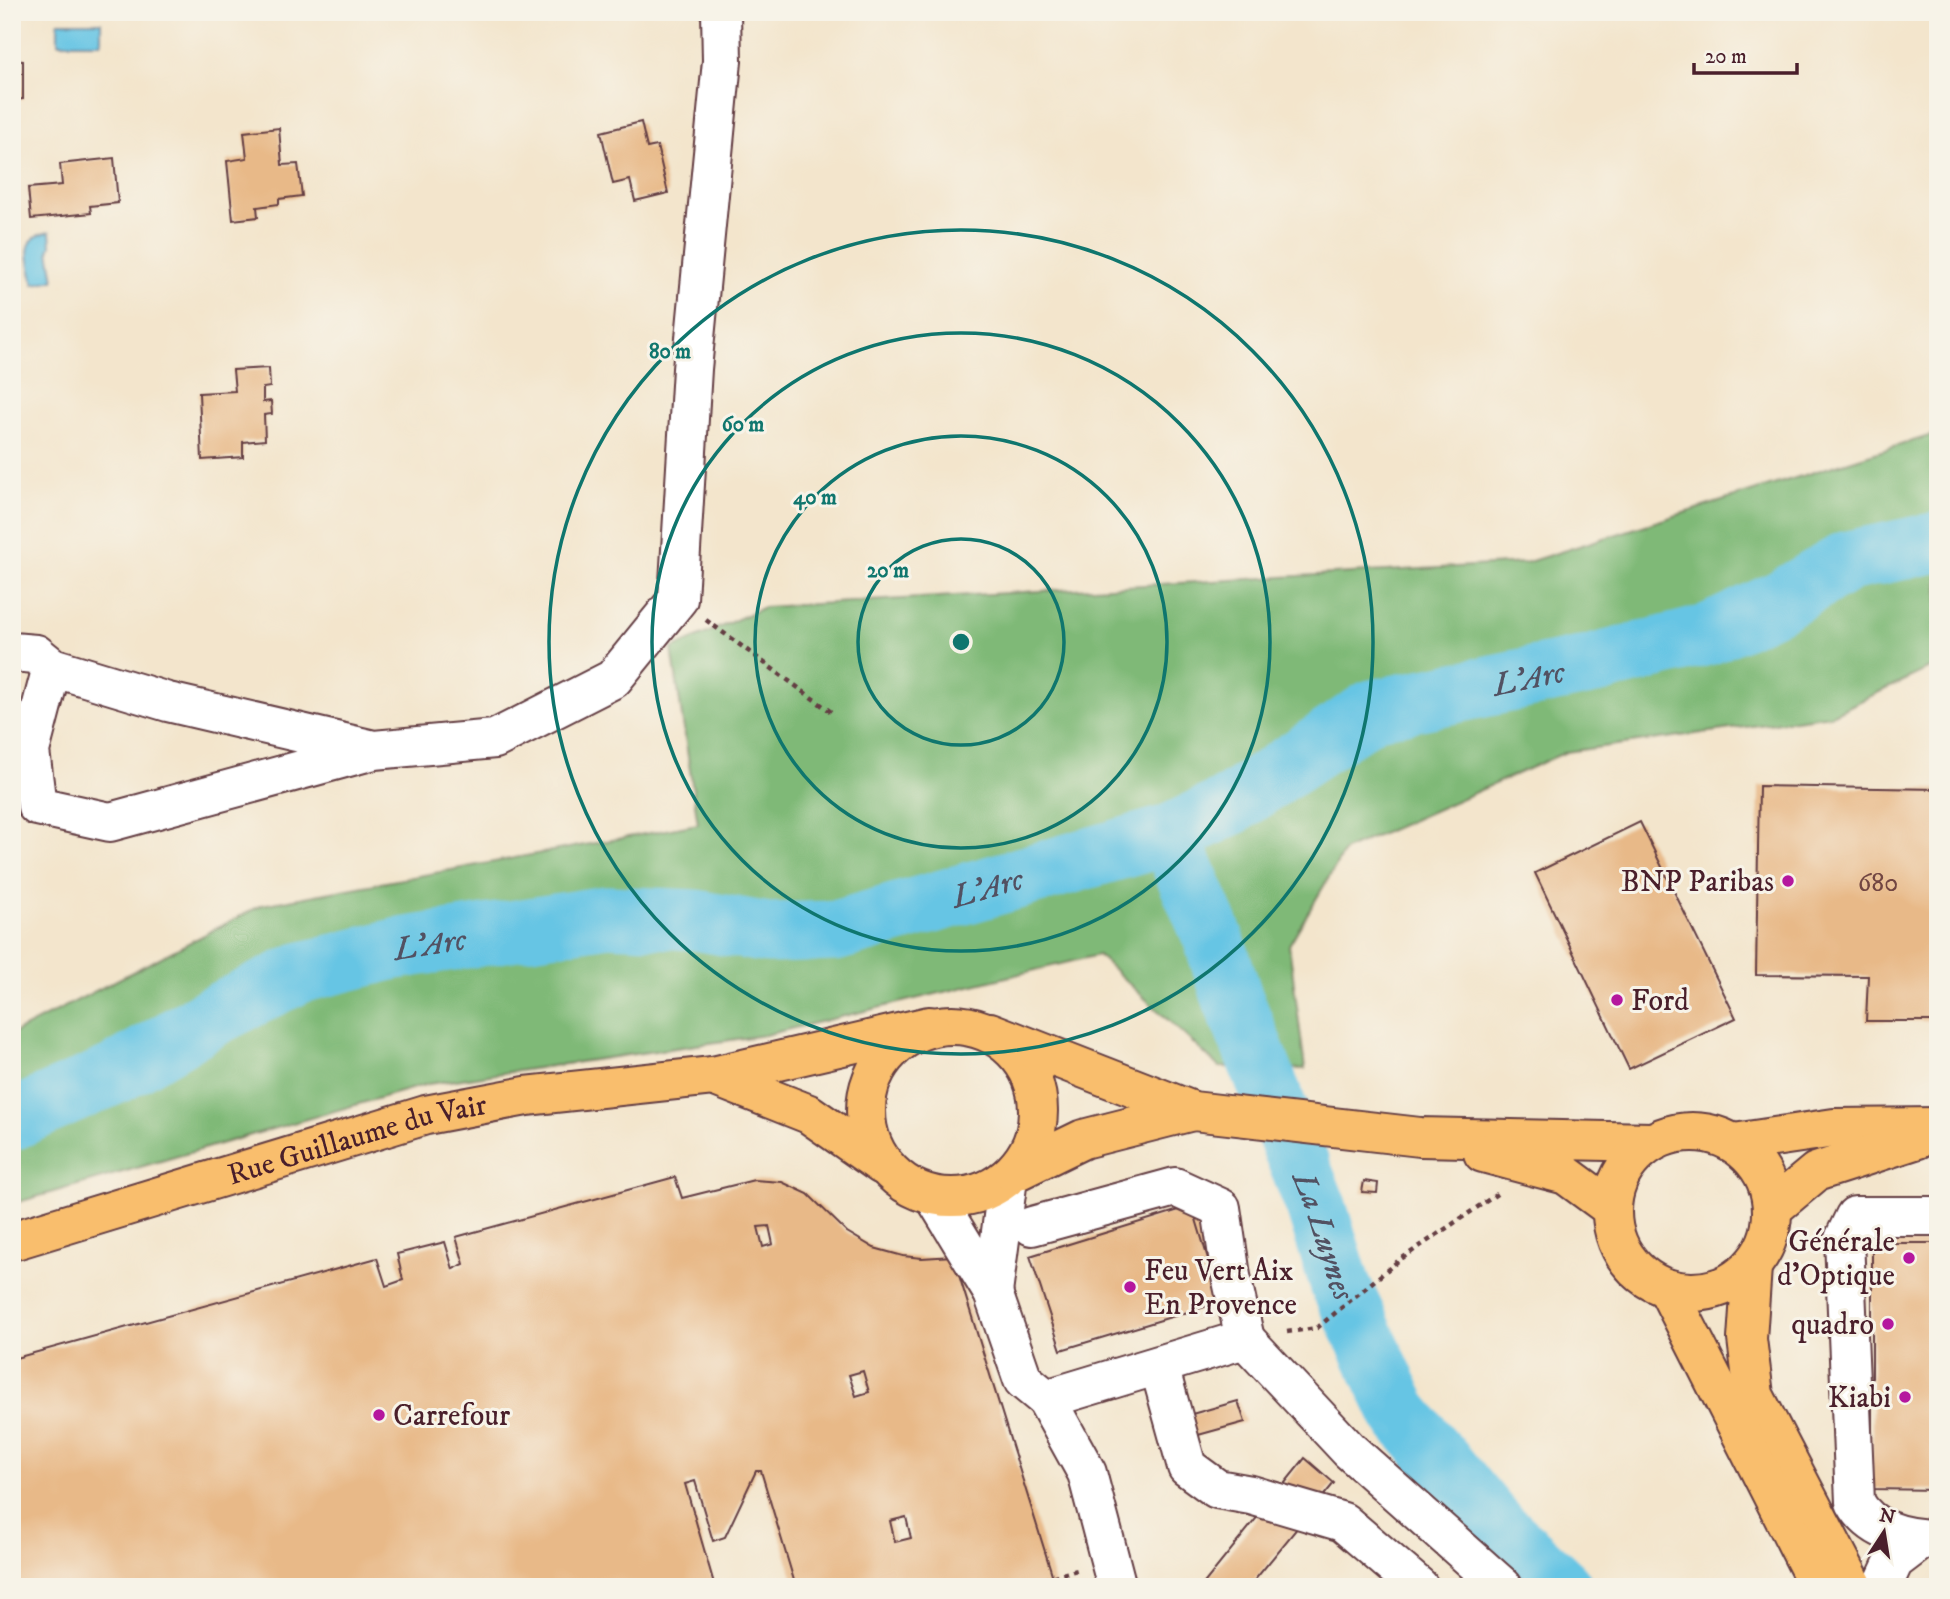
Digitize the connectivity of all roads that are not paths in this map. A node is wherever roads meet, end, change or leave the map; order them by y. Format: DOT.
graph roads {
  1 [pos="721,12"];
  2 [pos="12,652"];
  3 [pos="52,667"];
  4 [pos="373,750"];
  5 [pos="929,1026"];
  6 [pos="990,1032"];
  7 [pos="713,1076"];
  8 [pos="1207,1113"];
  9 [pos="1938,1128"];
  10 [pos="1827,1129"];
  11 [pos="1938,1135"];
  12 [pos="1420,1137"];
  13 [pos="1652,1142"];
  14 [pos="1734,1143"];
  15 [pos="884,1166"];
  16 [pos="1828,1167"];
  17 [pos="1010,1176"];
  18 [pos="934,1196"];
  19 [pos="1611,1208"];
  20 [pos="1773,1208"];
  21 [pos="1938,1216"];
  22 [pos="1032,1226"];
  23 [pos="12,1241"];
  24 [pos="1752,1267"];
  25 [pos="1668,1290"];
  26 [pos="993,1293"];
  27 [pos="1245,1339"];
  28 [pos="1160,1366"];
  29 [pos="1046,1399"];
  30 [pos="1930,1539"];
  31 [pos="1114,1574"];
  32 [pos="1419,1587"];
  33 [pos="1503,1587"];
  34 [pos="1819,1587"];
  35 [pos="1854,1587"];
  36 [pos="1882,1587"];
  1 -- 4 [label="street"];
  2 -- 3 [label="street"];
  3 -- 4 [label="street"];
  3 -- 4 [label="street"];
  5 -- 6 [label="main road"];
  5 -- 7 [label="main road, Rue Guillaume du Vair"];
  5 -- 15 [label="main road"];
  6 -- 8 [label="main road"];
  6 -- 17 [label="main road"];
  7 -- 15 [label="main road, Rue Guillaume du Vair"];
  7 -- 23 [label="main road, Rue Guillaume du Vair"];
  8 -- 12 [label="main road"];
  8 -- 17 [label="main road"];
  9 -- 10 [label="main road"];
  10 -- 14 [label="main road"];
  10 -- 16 [label="street"];
  11 -- 16 [label="main road"];
  12 -- 13 [label="main road"];
  12 -- 19 [label="main road"];
  13 -- 14 [label="main road"];
  13 -- 19 [label="main road"];
  14 -- 20 [label="main road"];
  15 -- 18 [label="main road"];
  16 -- 20 [label="main road"];
  17 -- 18 [label="main road"];
  17 -- 26 [label="street"];
  18 -- 26 [label="street"];
  19 -- 25 [label="main road"];
  20 -- 24 [label="main road"];
  21 -- 30 [label="street"];
  22 -- 27 [label="street"];
  24 -- 25 [label="main road"];
  24 -- 35 [label="main road"];
  25 -- 34 [label="main road"];
  26 -- 29 [label="street"];
  27 -- 28 [label="street"];
  27 -- 33 [label="street"];
  28 -- 29 [label="street"];
  28 -- 32 [label="street"];
  29 -- 31 [label="street"];
  30 -- 36 [label="street"];
}
